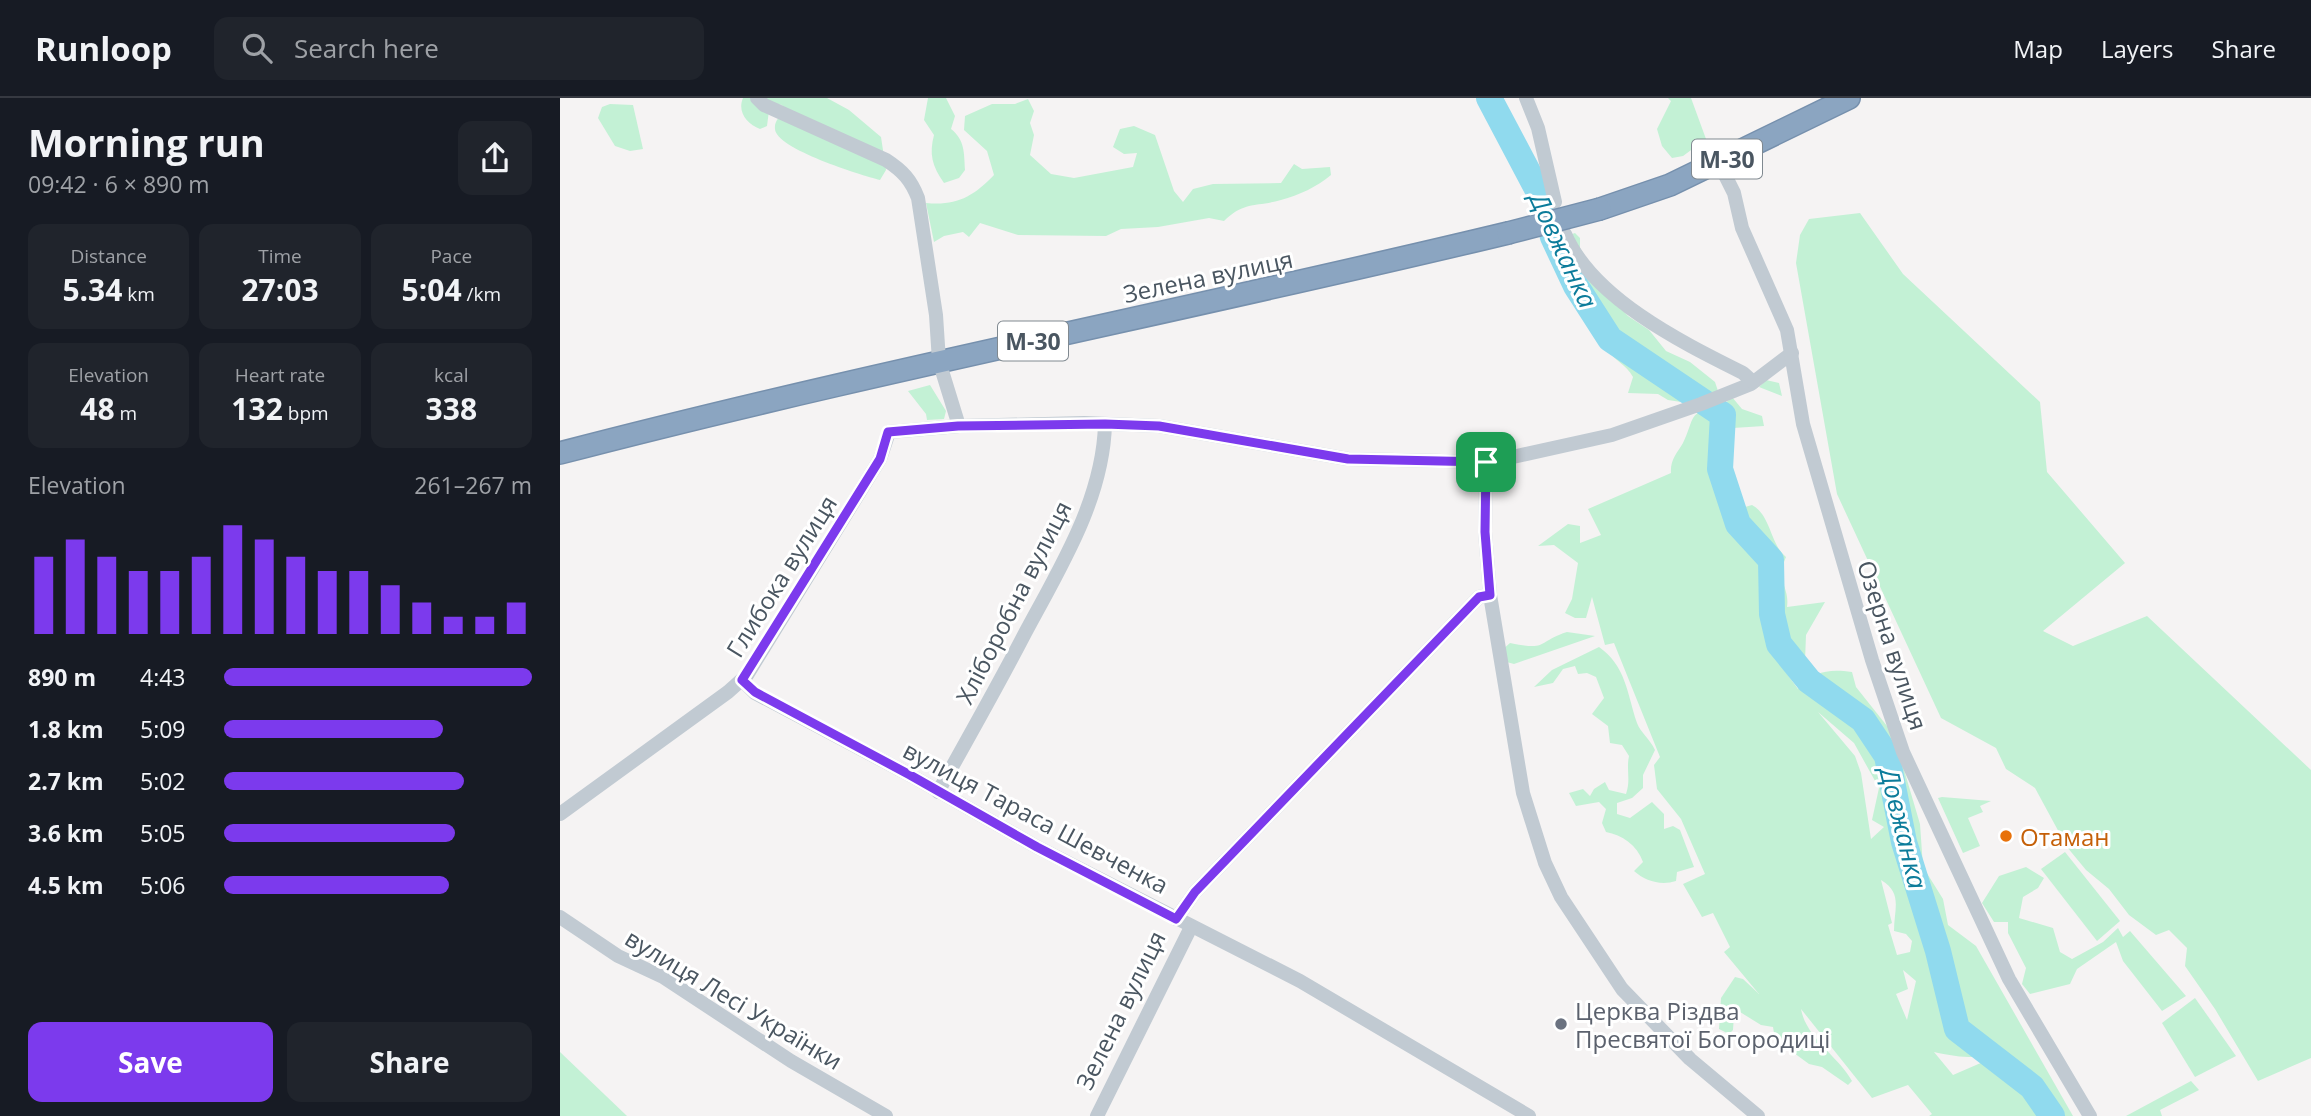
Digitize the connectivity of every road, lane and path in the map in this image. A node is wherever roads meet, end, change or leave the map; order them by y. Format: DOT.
graph roads {
  1 [pos="757,98"];
  2 [pos="1526,98"];
  3 [pos="1849,98"];
  4 [pos="1718,163"];
  5 [pos="1555,202"];
  6 [pos="1565,234"];
  7 [pos="1792,353"];
  8 [pos="939,361"];
  9 [pos="1753,382"];
  10 [pos="1105,424"];
  11 [pos="958,426"];
  12 [pos="560,453"];
  13 [pos="1486,462"];
  14 [pos="1490,595"];
  15 [pos="742,680"];
  16 [pos="938,792"];
  17 [pos="560,814"];
  18 [pos="560,917"];
  19 [pos="1176,919"];
  20 [pos="1191,927"];
  21 [pos="1754,1115"];
  22 [pos="886,1116"];
  23 [pos="1097,1116"];
  24 [pos="1529,1116"];
  25 [pos="2090,1116"];
  1 -- 8 [label="street"];
  2 -- 5 [label="street"];
  3 -- 4 [label="highway, Зелена вулиця / М-30"];
  4 -- 7 [label="street, Озерна вулиця"];
  4 -- 8 [label="highway, Зелена вулиця / М-30, bridge"];
  6 -- 9 [label="street"];
  7 -- 9 [label="street"];
  7 -- 25 [label="street, Озерна вулиця"];
  8 -- 11 [label="street"];
  8 -- 12 [label="highway, Зелена вулиця / М-30"];
  9 -- 13 [label="street"];
  10 -- 11 [label="street"];
  10 -- 13 [label="street"];
  10 -- 16 [label="street, Хліборобна вулиця"];
  11 -- 15 [label="street, Глибока вулиця"];
  13 -- 14 [label="street"];
  14 -- 19 [label="street, Зелена вулиця"];
  14 -- 21 [label="street"];
  15 -- 16 [label="street, вулиця Тараса Шевченка"];
  15 -- 17 [label="street, Глибока вулиця"];
  16 -- 19 [label="street, вулиця Тараса Шевченка"];
  18 -- 22 [label="street, вулиця Лесі Українки"];
  19 -- 20 [label="street, вулиця Тараса Шевченка"];
  20 -- 23 [label="street, Зелена вулиця"];
  20 -- 24 [label="street, вулиця Тараса Шевченка"];
}
